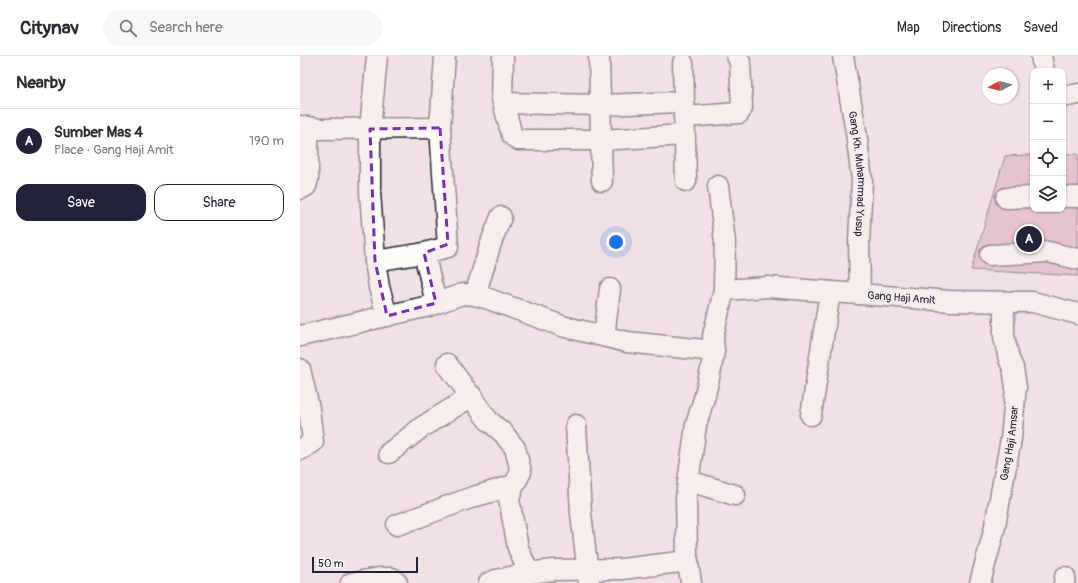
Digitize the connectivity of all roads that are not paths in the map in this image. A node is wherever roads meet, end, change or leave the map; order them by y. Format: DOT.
graph roads {
  1 [pos="377,56"];
  2 [pos="445,56"];
  3 [pos="503,56"];
  4 [pos="599,56"];
  5 [pos="737,56"];
  6 [pos="843,56"];
  7 [pos="1041,56"];
  8 [pos="683,63"];
  9 [pos="1043,68"];
  10 [pos="1078,94"];
  11 [pos="1066,96"];
  12 [pos="504,104"];
  13 [pos="600,105"];
  14 [pos="684,118"];
  15 [pos="304,127"];
  16 [pos="370,128"];
  17 [pos="440,128"];
  18 [pos="601,140"];
  19 [pos="602,181"];
  20 [pos="686,181"];
  21 [pos="718,186"];
  22 [pos="300,189"];
  23 [pos="1030,197"];
  24 [pos="1066,197"];
  25 [pos="1078,197"];
  26 [pos="1006,198"];
  27 [pos="501,217"];
  28 [pos="424,253"];
  29 [pos="990,255"];
  30 [pos="1078,259"];
  31 [pos="374,261"];
  32 [pos="610,289"];
  33 [pos="724,290"];
  34 [pos="830,292"];
  35 [pos="860,294"];
  36 [pos="475,295"];
  37 [pos="1004,302"];
  38 [pos="436,303"];
  39 [pos="1078,314"];
  40 [pos="386,316"];
  41 [pos="300,336"];
  42 [pos="604,336"];
  43 [pos="714,351"];
  44 [pos="447,364"];
  45 [pos="300,369"];
  46 [pos="303,392"];
  47 [pos="472,396"];
  48 [pos="811,415"];
  49 [pos="576,426"];
  50 [pos="300,450"];
  51 [pos="389,453"];
  52 [pos="689,481"];
  53 [pos="514,485"];
  54 [pos="735,495"];
  55 [pos="398,525"];
  56 [pos="688,561"];
  57 [pos="529,574"];
  58 [pos="588,576"];
  59 [pos="351,583"];
  60 [pos="397,583"];
  61 [pos="489,583"];
  62 [pos="691,583"];
  63 [pos="980,583"];
  1 -- 16 [label="street"];
  2 -- 17 [label="street"];
  3 -- 12 [label="street"];
  4 -- 13 [label="street"];
  5 -- 14 [label="street"];
  6 -- 35 [label="street, Gang Kh. Muhammad Yusup"];
  7 -- 9 [label="street"];
  8 -- 14 [label="street"];
  10 -- 11 [label="street"];
  12 -- 13 [label="street"];
  12 -- 18 [label="street"];
  13 -- 14 [label="street"];
  13 -- 18 [label="street"];
  14 -- 18 [label="street"];
  14 -- 20 [label="street"];
  15 -- 16 [label="street"];
  15 -- 22 [label="street"];
  16 -- 17 [label="street"];
  16 -- 31 [label="street"];
  17 -- 28 [label="street"];
  18 -- 19 [label="street"];
  21 -- 33 [label="street"];
  23 -- 26 [label="street"];
  24 -- 25 [label="street"];
  27 -- 36 [label="street"];
  28 -- 31 [label="street"];
  28 -- 38 [label="street"];
  29 -- 30 [label="street"];
  31 -- 40 [label="street"];
  32 -- 42 [label="street"];
  33 -- 34 [label="street, Gang Haji Amit"];
  33 -- 43 [label="street"];
  34 -- 35 [label="street, Gang Haji Amit"];
  34 -- 48 [label="street"];
  35 -- 37 [label="street, Gang Haji Amit"];
  36 -- 38 [label="street"];
  36 -- 42 [label="street"];
  37 -- 39 [label="street, Gang Haji Amit"];
  37 -- 63 [label="street, Gang Haji Amsar"];
  38 -- 40 [label="street"];
  40 -- 41 [label="street"];
  42 -- 43 [label="street"];
  43 -- 52 [label="street"];
  44 -- 47 [label="street"];
  45 -- 46 [label="street"];
  46 -- 50 [label="street"];
  47 -- 51 [label="street"];
  47 -- 53 [label="street"];
  49 -- 58 [label="street"];
  52 -- 54 [label="street"];
  52 -- 56 [label="street"];
  53 -- 55 [label="street"];
  53 -- 57 [label="street"];
  56 -- 58 [label="street"];
  56 -- 62 [label="street"];
  57 -- 58 [label="street"];
  57 -- 61 [label="street"];
  59 -- 60 [label="street"];
}
